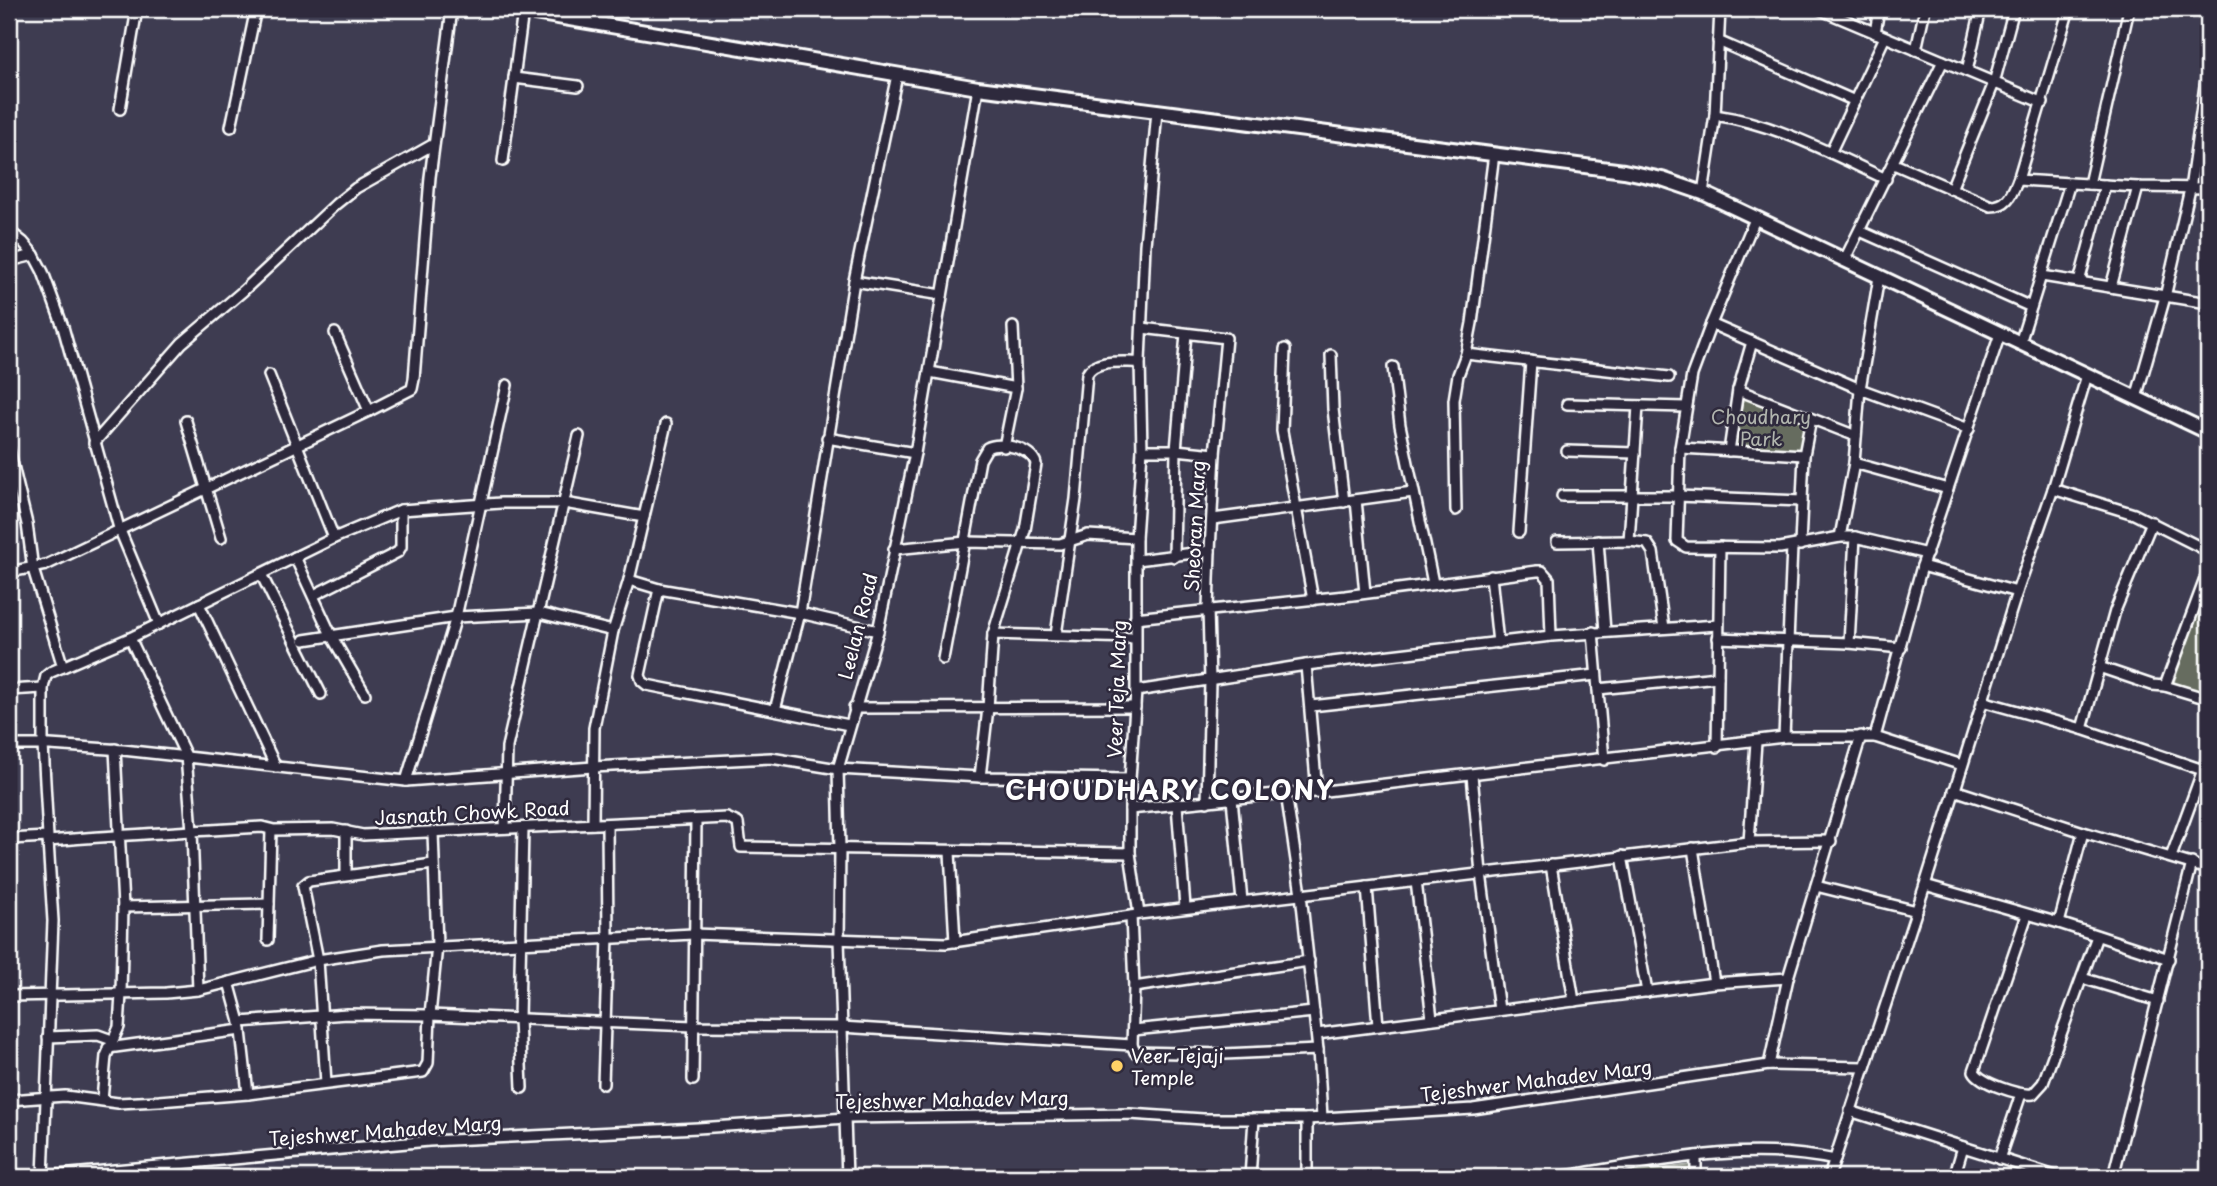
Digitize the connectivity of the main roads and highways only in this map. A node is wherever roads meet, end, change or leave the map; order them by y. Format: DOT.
graph roads {
  1 [pos="516,10"];
  2 [pos="2206,431"];
  1 -- 2 [label="main road"];
}
